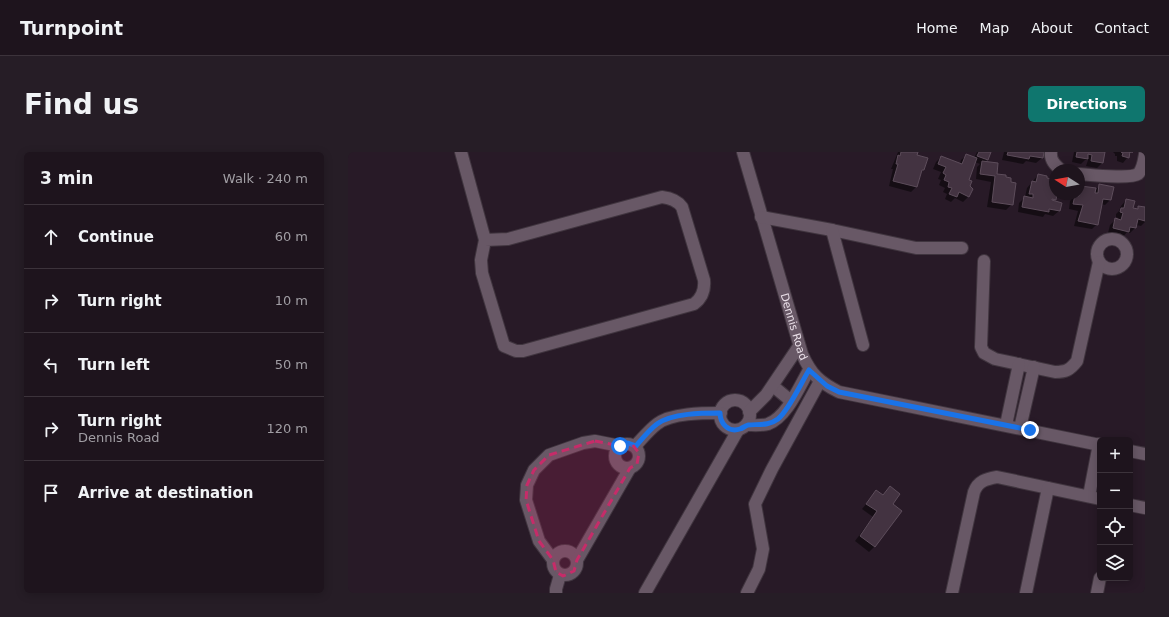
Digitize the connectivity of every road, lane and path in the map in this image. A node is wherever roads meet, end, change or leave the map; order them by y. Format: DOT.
graph roads {
  1 [pos="461,152"];
  2 [pos="742,152"];
  3 [pos="1051,152"];
  4 [pos="1145,154"];
  5 [pos="1055,164"];
  6 [pos="1085,174"];
  7 [pos="761,217"];
  8 [pos="832,230"];
  9 [pos="485,240"];
  10 [pos="962,248"];
  11 [pos="984,261"];
  12 [pos="1099,262"];
  13 [pos="863,345"];
  14 [pos="799,346"];
  15 [pos="1019,364"];
  16 [pos="1034,367"];
  17 [pos="809,370"];
  18 [pos="820,381"];
  19 [pos="773,386"];
  20 [pos="791,401"];
  21 [pos="749,412"];
  22 [pos="720,413"];
  23 [pos="1006,425"];
  24 [pos="742,428"];
  25 [pos="1020,428"];
  26 [pos="1097,443"];
  27 [pos="620,446"];
  28 [pos="636,446"];
  29 [pos="1133,451"];
  30 [pos="1145,454"];
  31 [pos="630,468"];
  32 [pos="1097,471"];
  33 [pos="1048,488"];
  34 [pos="1094,498"];
  35 [pos="1133,506"];
  36 [pos="1145,508"];
  37 [pos="553,560"];
  38 [pos="577,560"];
  39 [pos="560,575"];
  40 [pos="1099,581"];
  41 [pos="556,593"];
  42 [pos="645,593"];
  43 [pos="747,593"];
  44 [pos="952,593"];
  45 [pos="1026,593"];
  46 [pos="1097,593"];
  1 -- 9 [label="street"];
  2 -- 7 [label="street, Dennis Road"];
  3 -- 5 [label="street"];
  4 -- 6 [label="street"];
  7 -- 8 [label="street"];
  7 -- 14 [label="street, Dennis Road"];
  8 -- 10 [label="street"];
  8 -- 13 [label="street"];
  9 -- 9 [label="street"];
  11 -- 15 [label="street"];
  12 -- 16 [label="street"];
  14 -- 17 [label="street, Dennis Road"];
  14 -- 19 [label="street"];
  15 -- 16 [label="street"];
  15 -- 23 [label="street"];
  16 -- 25 [label="street"];
  17 -- 18 [label="street, Dennis Road"];
  17 -- 20 [label="street"];
  18 -- 23 [label="street, Dennis Road"];
  18 -- 43 [label="street"];
  19 -- 20 [label="street"];
  19 -- 21 [label="street"];
  20 -- 24 [label="street"];
  21 -- 22 [label="street"];
  21 -- 24 [label="street"];
  22 -- 24 [label="street"];
  22 -- 28 [label="street"];
  23 -- 25 [label="street, Dennis Road"];
  24 -- 42 [label="street"];
  25 -- 26 [label="street, Dennis Road"];
  27 -- 28 [label="street"];
  27 -- 31 [label="street"];
  27 -- 37 [label="street"];
  28 -- 31 [label="street"];
  29 -- 30 [label="street"];
  31 -- 38 [label="street"];
  32 -- 34 [label="street"];
  33 -- 34 [label="street"];
  33 -- 44 [label="street"];
  33 -- 45 [label="street"];
  35 -- 36 [label="street"];
  37 -- 38 [label="street"];
  37 -- 39 [label="street"];
  38 -- 39 [label="street"];
  39 -- 41 [label="street"];
  40 -- 46 [label="street"];
}
